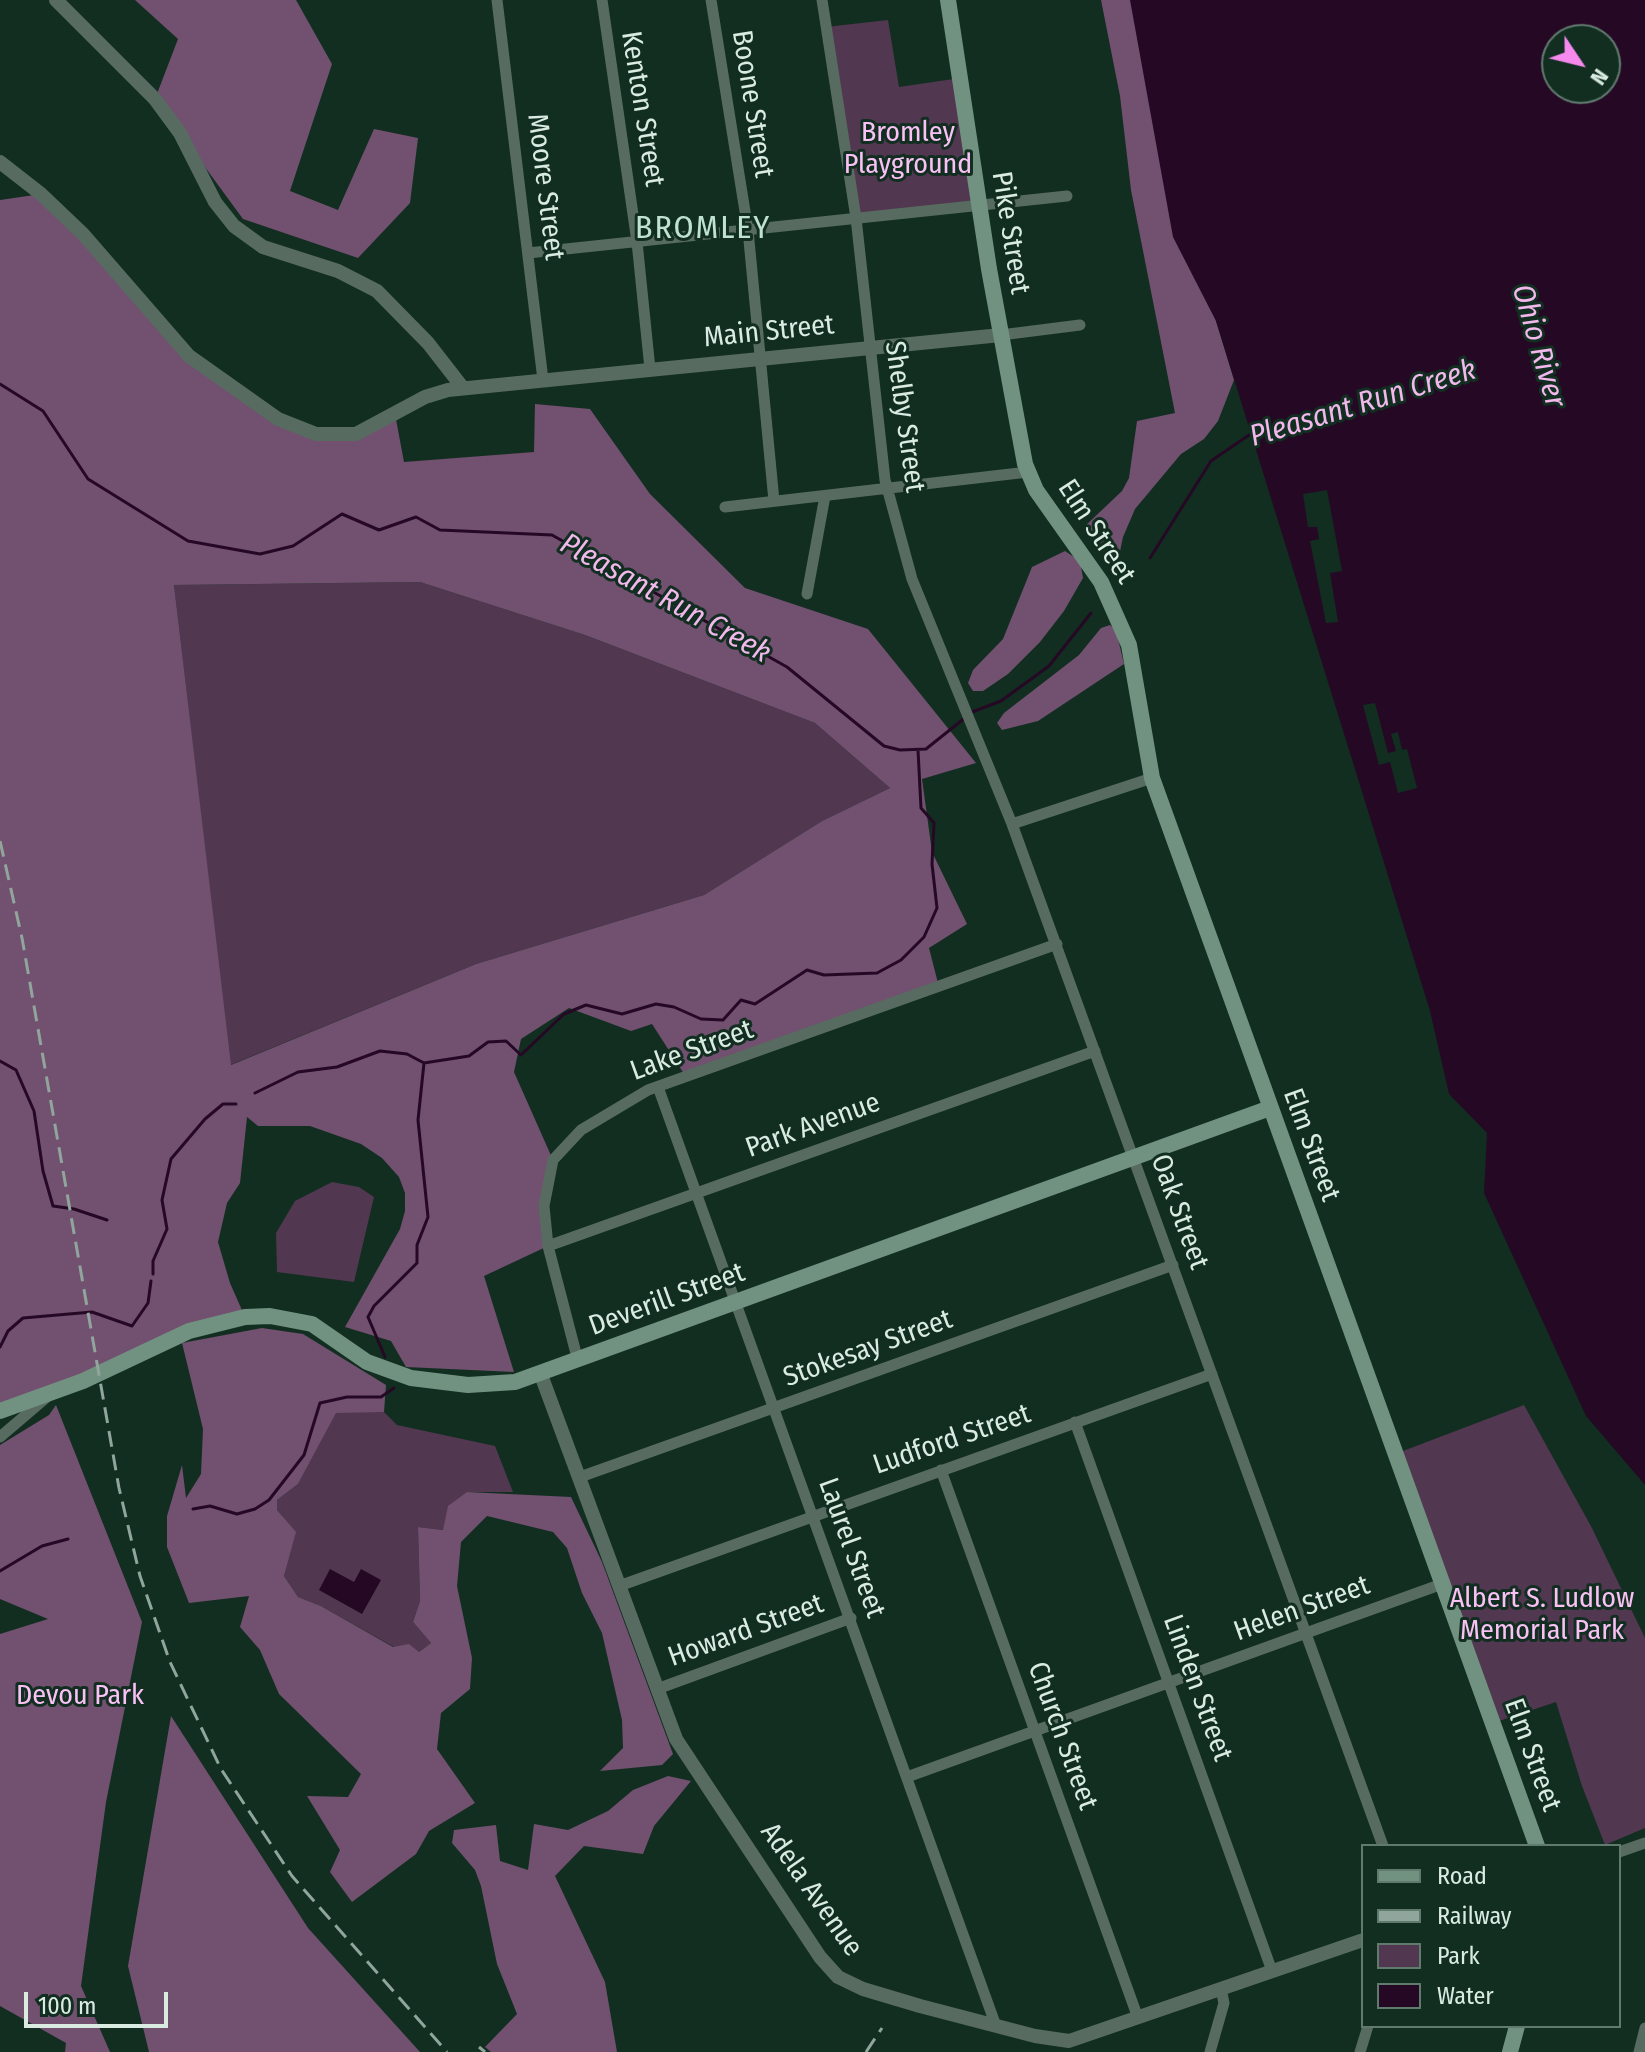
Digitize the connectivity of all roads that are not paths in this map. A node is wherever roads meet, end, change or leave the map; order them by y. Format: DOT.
graph roads {
  1 [pos="56,0"];
  2 [pos="497,0"];
  3 [pos="602,0"];
  4 [pos="711,0"];
  5 [pos="822,0"];
  6 [pos="948,0"];
  7 [pos="0,162"];
  8 [pos="1067,196"];
  9 [pos="979,206"];
  10 [pos="856,218"];
  11 [pos="748,230"];
  12 [pos="637,242"];
  13 [pos="528,253"];
  14 [pos="1080,325"];
  15 [pos="1001,335"];
  16 [pos="869,348"];
  17 [pos="760,358"];
  18 [pos="650,369"];
  19 [pos="543,380"];
  20 [pos="463,388"];
  21 [pos="1028,472"];
  22 [pos="887,490"];
  23 [pos="825,496"];
  24 [pos="774,501"];
  25 [pos="725,507"];
  26 [pos="807,594"];
  27 [pos="919,600"];
  28 [pos="1152,778"];
  29 [pos="1012,824"];
  30 [pos="1057,944"];
  31 [pos="1095,1051"];
  32 [pos="658,1087"];
  33 [pos="1270,1108"];
  34 [pos="1134,1159"];
  35 [pos="696,1192"];
  36 [pos="548,1246"];
  37 [pos="1173,1265"];
  38 [pos="736,1302"];
  39 [pos="578,1361"];
  40 [pos="1212,1374"];
  41 [pos="541,1375"];
  42 [pos="51,1393"];
  43 [pos="775,1408"];
  44 [pos="0,1411"];
  45 [pos="1075,1422"];
  46 [pos="0,1437"];
  47 [pos="941,1470"];
  48 [pos="580,1477"];
  49 [pos="814,1515"];
  50 [pos="1442,1584"];
  51 [pos="619,1586"];
  52 [pos="851,1618"];
  53 [pos="1306,1634"];
  54 [pos="1169,1683"];
  55 [pos="657,1689"];
  56 [pos="1035,1731"];
  57 [pos="907,1777"];
  58 [pos="1645,1843"];
  59 [pos="1382,1844"];
  60 [pos="1536,1844"];
  61 [pos="1621,1851"];
  62 [pos="1361,1941"];
  63 [pos="1272,1971"];
  64 [pos="1221,1989"];
  65 [pos="1138,2018"];
  66 [pos="996,2026"];
  67 [pos="1367,2028"];
  68 [pos="1516,2028"];
  69 [pos="1645,2028"];
  70 [pos="1210,2052"];
  71 [pos="1360,2052"];
  72 [pos="1510,2052"];
  73 [pos="1639,2052"];
  1 -- 20 [label="street"];
  2 -- 13 [label="street, Moore Street"];
  3 -- 12 [label="street, Kenton Street"];
  4 -- 11 [label="street, Boone Street"];
  5 -- 10 [label="street, Shelby Street"];
  6 -- 9 [label="main road, Pike Street"];
  7 -- 20 [label="street, Main Street"];
  8 -- 9 [label="street"];
  9 -- 10 [label="street"];
  9 -- 15 [label="main road, Pike Street"];
  10 -- 11 [label="street"];
  10 -- 16 [label="street, Shelby Street"];
  11 -- 12 [label="street"];
  11 -- 17 [label="street, Boone Street"];
  12 -- 13 [label="street"];
  12 -- 18 [label="street, Kenton Street"];
  13 -- 19 [label="street, Moore Street"];
  14 -- 15 [label="street, Main Street"];
  15 -- 16 [label="street, Main Street"];
  15 -- 21 [label="main road, Pike Street"];
  16 -- 17 [label="street, Main Street"];
  16 -- 22 [label="street, Shelby Street"];
  17 -- 18 [label="street, Main Street"];
  17 -- 24 [label="street, Boone Street"];
  18 -- 19 [label="street, Main Street"];
  19 -- 20 [label="street, Main Street"];
  21 -- 22 [label="street"];
  21 -- 28 [label="main road, Elm Street"];
  22 -- 23 [label="street"];
  22 -- 27 [label="street, Shelby Street"];
  23 -- 24 [label="street"];
  23 -- 26 [label="street"];
  24 -- 25 [label="street"];
  27 -- 29 [label="street, Oak Street"];
  28 -- 29 [label="street"];
  28 -- 33 [label="main road, Elm Street"];
  29 -- 30 [label="street, Oak Street"];
  30 -- 31 [label="street, Oak Street"];
  30 -- 32 [label="street, Lake Street"];
  31 -- 34 [label="street, Oak Street"];
  31 -- 35 [label="street, Park Avenue"];
  32 -- 35 [label="street, Laurel Street"];
  32 -- 36 [label="street, Lake Street"];
  33 -- 34 [label="main road, Deverill Street"];
  33 -- 50 [label="main road, Elm Street"];
  34 -- 37 [label="street, Oak Street"];
  34 -- 38 [label="main road, Deverill Street"];
  35 -- 36 [label="street, Park Avenue"];
  35 -- 38 [label="street, Laurel Street"];
  36 -- 39 [label="street, Lake Street"];
  37 -- 40 [label="street, Oak Street"];
  37 -- 43 [label="street, Stokesay Street"];
  38 -- 39 [label="main road, Deverill Street"];
  38 -- 43 [label="street, Laurel Street"];
  39 -- 41 [label="main road, Deverill Street"];
  40 -- 45 [label="street, Ludford Street"];
  40 -- 53 [label="street, Oak Street"];
  41 -- 42 [label="main road, Deverill Street"];
  41 -- 48 [label="street, Adela Avenue"];
  42 -- 44 [label="main road, Deverill Street"];
  42 -- 46 [label="street"];
  43 -- 48 [label="street, Stokesay Street"];
  43 -- 49 [label="street, Laurel Street"];
  45 -- 47 [label="street, Ludford Street"];
  45 -- 54 [label="street, Linden Street"];
  47 -- 49 [label="street, Ludford Street"];
  47 -- 56 [label="street, Church Street"];
  48 -- 51 [label="street, Adela Avenue"];
  49 -- 51 [label="street, Ludford Street"];
  49 -- 52 [label="street, Laurel Street"];
  50 -- 53 [label="street, Helen Street"];
  50 -- 60 [label="main road, Elm Street"];
  51 -- 55 [label="street, Adela Avenue"];
  52 -- 55 [label="street, Howard Street"];
  52 -- 57 [label="street, Laurel Street"];
  53 -- 54 [label="street, Helen Street"];
  53 -- 59 [label="street, Oak Street"];
  54 -- 56 [label="street, Helen Street"];
  54 -- 63 [label="street, Linden Street"];
  55 -- 66 [label="street, Adela Avenue"];
  56 -- 57 [label="street, Helen Street"];
  56 -- 65 [label="street, Church Street"];
  57 -- 66 [label="street, Laurel Street"];
  58 -- 61 [label="street"];
  62 -- 63 [label="street, Adela Avenue"];
  63 -- 64 [label="street, Adela Avenue"];
  64 -- 65 [label="street, Adela Avenue"];
  64 -- 70 [label="street"];
  65 -- 66 [label="street, Adela Avenue"];
  67 -- 71 [label="street"];
  68 -- 72 [label="main road"];
  69 -- 73 [label="street"];
}
